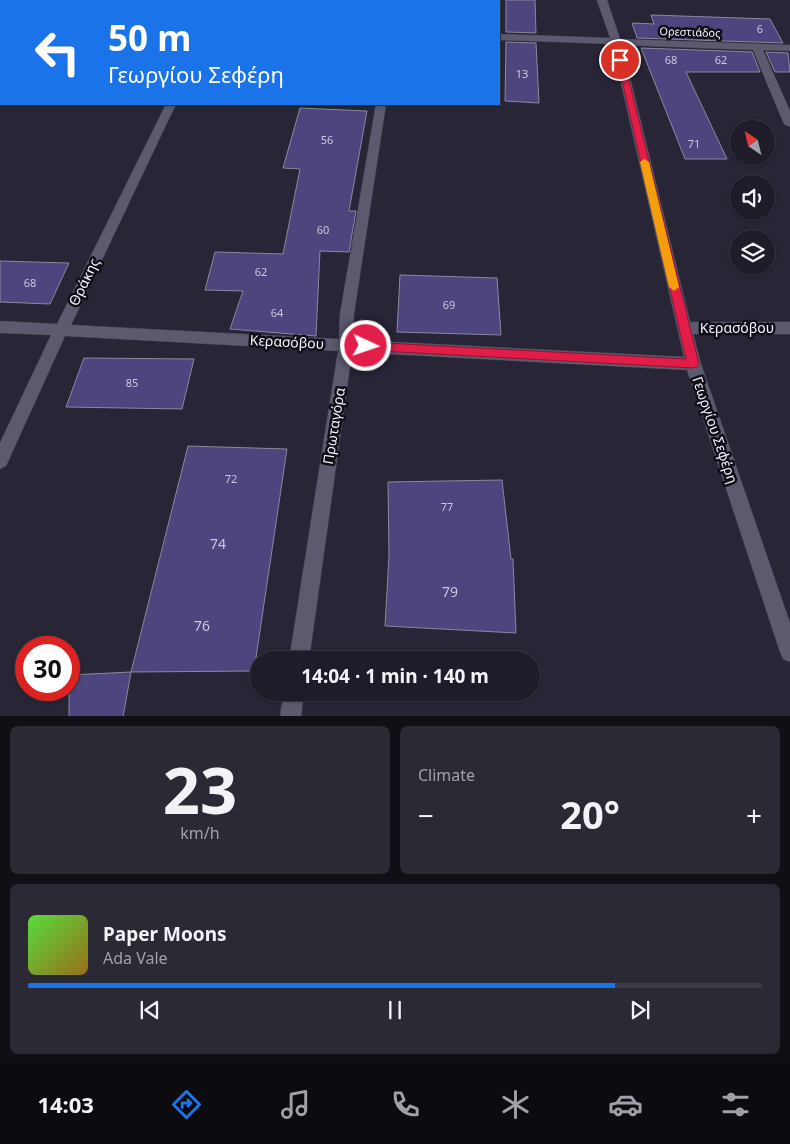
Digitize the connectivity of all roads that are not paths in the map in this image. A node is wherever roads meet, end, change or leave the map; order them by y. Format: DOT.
graph roads {
  1 [pos="602,0"];
  2 [pos="500,37"];
  3 [pos="616,41"];
  4 [pos="757,47"];
  5 [pos="790,48"];
  6 [pos="171,105"];
  7 [pos="381,105"];
  8 [pos="790,124"];
  9 [pos="0,327"];
  10 [pos="684,328"];
  11 [pos="790,328"];
  12 [pos="60,330"];
  13 [pos="346,346"];
  14 [pos="693,364"];
  15 [pos="0,461"];
  16 [pos="300,651"];
  17 [pos="790,652"];
  18 [pos="292,701"];
  19 [pos="290,716"];
  1 -- 3 [label="street, Γεωργίου Σεφέρη"];
  2 -- 3 [label="street, Ορεστιάδος"];
  3 -- 4 [label="street, Ορεστιάδος"];
  3 -- 10 [label="street, Γεωργίου Σεφέρη"];
  4 -- 5 [label="street, Ορεστιάδος"];
  4 -- 8 [label="street"];
  6 -- 12 [label="street, Θράκης"];
  7 -- 13 [label="street, Πρωταγόρα"];
  9 -- 12 [label="street, Κερασόβου"];
  10 -- 11 [label="street, Κερασόβου"];
  10 -- 14 [label="street, Γεωργίου Σεφέρη"];
  12 -- 13 [label="street, Κερασόβου"];
  12 -- 15 [label="street, Θράκης"];
  13 -- 14 [label="street, Κερασόβου"];
  13 -- 16 [label="street, Πρωταγόρα"];
  14 -- 17 [label="street, Γεωργίου Σεφέρη"];
  18 -- 19 [label="street"];
}
